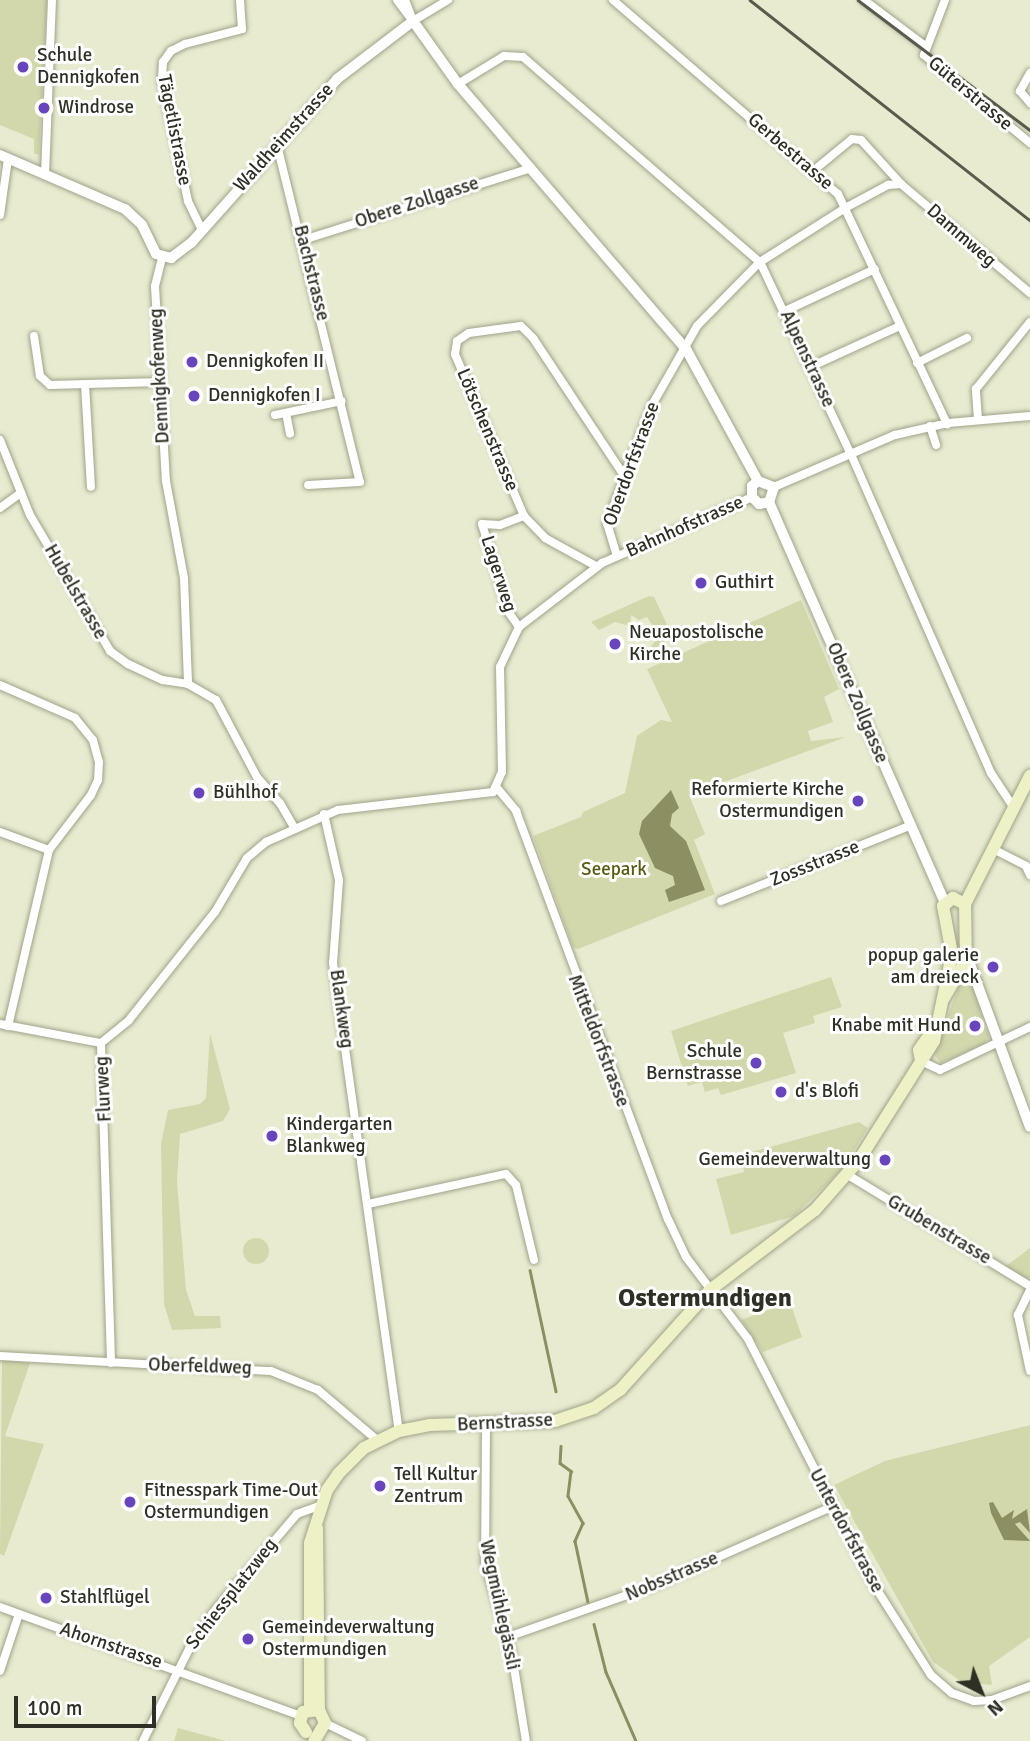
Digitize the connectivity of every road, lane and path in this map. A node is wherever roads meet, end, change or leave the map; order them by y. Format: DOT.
graph roads {
  1 [pos="52,0"];
  2 [pos="240,0"];
  3 [pos="397,0"];
  4 [pos="405,0"];
  5 [pos="447,0"];
  6 [pos="613,0"];
  7 [pos="864,0"];
  8 [pos="945,0"];
  9 [pos="413,21"];
  10 [pos="925,46"];
  11 [pos="1030,73"];
  12 [pos="458,84"];
  13 [pos="1030,103"];
  14 [pos="1030,143"];
  15 [pos="277,145"];
  16 [pos="4,157"];
  17 [pos="531,168"];
  18 [pos="813,171"];
  19 [pos="45,174"];
  20 [pos="901,184"];
  21 [pos="847,207"];
  22 [pos="0,215"];
  23 [pos="202,230"];
  24 [pos="303,240"];
  25 [pos="162,258"];
  26 [pos="760,262"];
  27 [pos="874,269"];
  28 [pos="1030,293"];
  29 [pos="785,311"];
  30 [pos="1030,322"];
  31 [pos="900,326"];
  32 [pos="34,336"];
  33 [pos="967,338"];
  34 [pos="686,349"];
  35 [pos="917,363"];
  36 [pos="810,367"];
  37 [pos="161,382"];
  38 [pos="85,384"];
  39 [pos="342,401"];
  40 [pos="286,412"];
  41 [pos="275,415"];
  42 [pos="1030,416"];
  43 [pos="978,420"];
  44 [pos="947,424"];
  45 [pos="930,426"];
  46 [pos="290,434"];
  47 [pos="0,440"];
  48 [pos="936,445"];
  49 [pos="850,453"];
  50 [pos="625,477"];
  51 [pos="758,481"];
  52 [pos="308,485"];
  53 [pos="91,486"];
  54 [pos="774,487"];
  55 [pos="21,494"];
  56 [pos="752,497"];
  57 [pos="769,502"];
  58 [pos="0,508"];
  59 [pos="524,516"];
  60 [pos="617,556"];
  61 [pos="596,566"];
  62 [pos="519,627"];
  63 [pos="188,684"];
  64 [pos="0,685"];
  65 [pos="1030,776"];
  66 [pos="497,788"];
  67 [pos="1014,808"];
  68 [pos="324,814"];
  69 [pos="909,826"];
  70 [pos="294,827"];
  71 [pos="0,832"];
  72 [pos="993,849"];
  73 [pos="50,850"];
  74 [pos="1030,875"];
  75 [pos="721,901"];
  76 [pos="945,902"];
  77 [pos="965,909"];
  78 [pos="947,918"];
  79 [pos="952,954"];
  80 [pos="964,961"];
  81 [pos="944,998"];
  82 [pos="4,1025"];
  83 [pos="1030,1027"];
  84 [pos="101,1043"];
  85 [pos="999,1043"];
  86 [pos="921,1061"];
  87 [pos="1030,1127"];
  88 [pos="848,1175"];
  89 [pos="368,1204"];
  90 [pos="534,1260"];
  91 [pos="1030,1288"];
  92 [pos="710,1290"];
  93 [pos="0,1356"];
  94 [pos="111,1363"];
  95 [pos="1030,1371"];
  96 [pos="486,1426"];
  97 [pos="399,1431"];
  98 [pos="377,1440"];
  99 [pos="322,1505"];
  100 [pos="831,1507"];
  101 [pos="0,1607"];
  102 [pos="19,1614"];
  103 [pos="508,1637"];
  104 [pos="178,1669"];
  105 [pos="0,1671"];
  106 [pos="1030,1686"];
  107 [pos="310,1711"];
  108 [pos="313,1734"];
  109 [pos="143,1741"];
  110 [pos="362,1741"];
  111 [pos="526,1741"];
  1 -- 19 [label="street"];
  2 -- 23 [label="street, Tägetlistrasse"];
  3 -- 9 [label="street"];
  4 -- 9 [label="street"];
  5 -- 9 [label="street"];
  6 -- 18 [label="street, Gerbestrasse"];
  7 -- 10 [label="street"];
  8 -- 10 [label="street, Güterstrasse"];
  9 -- 12 [label="street"];
  9 -- 15 [label="street, Waldheimstrasse"];
  10 -- 14 [label="street, Güterstrasse"];
  11 -- 13 [label="street"];
  12 -- 17 [label="street"];
  12 -- 26 [label="street, Alpenstrasse"];
  15 -- 23 [label="street, Waldheimstrasse"];
  15 -- 24 [label="street, Bachstrasse"];
  16 -- 19 [label="street"];
  16 -- 22 [label="street"];
  17 -- 24 [label="street, Obere Zollgasse"];
  17 -- 34 [label="street"];
  18 -- 20 [label="street, Dammweg"];
  18 -- 21 [label="street, Gerbestrasse"];
  19 -- 25 [label="street"];
  20 -- 21 [label="street, Oberdorfstrasse"];
  20 -- 28 [label="street, Dammweg"];
  21 -- 26 [label="street, Oberdorfstrasse"];
  21 -- 27 [label="street, Gerbestrasse"];
  23 -- 25 [label="street, Waldheimstrasse"];
  24 -- 39 [label="street, Bachstrasse"];
  25 -- 37 [label="street, Dennigkofenweg"];
  26 -- 29 [label="street, Alpenstrasse"];
  26 -- 34 [label="street, Oberdorfstrasse"];
  27 -- 29 [label="street"];
  27 -- 31 [label="street, Gerbestrasse"];
  29 -- 36 [label="street, Alpenstrasse"];
  30 -- 43 [label="street"];
  31 -- 35 [label="street, Gerbestrasse"];
  31 -- 36 [label="street"];
  32 -- 38 [label="street"];
  33 -- 35 [label="street"];
  34 -- 50 [label="street, Oberdorfstrasse"];
  34 -- 51 [label="street"];
  35 -- 44 [label="street, Gerbestrasse"];
  36 -- 49 [label="street, Alpenstrasse"];
  37 -- 38 [label="street"];
  37 -- 63 [label="street, Dennigkofenweg"];
  38 -- 53 [label="street"];
  39 -- 40 [label="street"];
  39 -- 52 [label="street, Bachstrasse"];
  40 -- 41 [label="street"];
  40 -- 46 [label="street"];
  42 -- 43 [label="street"];
  43 -- 44 [label="street"];
  44 -- 45 [label="street"];
  45 -- 48 [label="street"];
  45 -- 49 [label="street"];
  47 -- 55 [label="street, Hubelstrasse"];
  49 -- 54 [label="street"];
  49 -- 67 [label="street, Alpenstrasse"];
  50 -- 59 [label="street, Lötschenstrasse"];
  50 -- 60 [label="street, Oberdorfstrasse"];
  51 -- 54 [label="street"];
  51 -- 56 [label="street"];
  54 -- 57 [label="street"];
  55 -- 58 [label="street"];
  55 -- 63 [label="street, Hubelstrasse"];
  56 -- 57 [label="street"];
  56 -- 60 [label="street, Bahnhofstrasse"];
  57 -- 69 [label="street, Obere Zollgasse"];
  59 -- 61 [label="street"];
  59 -- 62 [label="street, Lagerweg"];
  60 -- 61 [label="street, Oberdorfstrasse"];
  61 -- 62 [label="street, Oberdorfstrasse"];
  62 -- 66 [label="street, Oberdorfstrasse"];
  63 -- 70 [label="street, Hubelstrasse"];
  64 -- 73 [label="street"];
  65 -- 67 [label="main road"];
  66 -- 68 [label="street"];
  66 -- 92 [label="street, Mitteldorfstrasse"];
  67 -- 72 [label="main road"];
  68 -- 70 [label="street, Flurweg"];
  68 -- 89 [label="street, Blankweg"];
  69 -- 75 [label="street, Zossstrasse"];
  69 -- 76 [label="street, Obere Zollgasse"];
  70 -- 84 [label="street, Flurweg"];
  71 -- 73 [label="street"];
  72 -- 74 [label="street"];
  72 -- 77 [label="main road"];
  73 -- 82 [label="street"];
  76 -- 77 [label="main road"];
  76 -- 78 [label="main road, Bernstrasse"];
  77 -- 78 [label="main road"];
  77 -- 80 [label="main road"];
  78 -- 79 [label="main road, Bernstrasse"];
  79 -- 80 [label="main road"];
  79 -- 81 [label="main road, Bernstrasse"];
  80 -- 81 [label="main road, Bernstrasse"];
  80 -- 85 [label="street"];
  81 -- 86 [label="main road, Bernstrasse"];
  82 -- 84 [label="street"];
  83 -- 85 [label="street"];
  84 -- 94 [label="street, Flurweg"];
  85 -- 86 [label="street"];
  85 -- 87 [label="street"];
  86 -- 88 [label="main road, Bernstrasse"];
  88 -- 91 [label="street, Grubenstrasse"];
  88 -- 92 [label="main road, Bernstrasse"];
  89 -- 90 [label="street"];
  89 -- 97 [label="street, Blankweg"];
  91 -- 95 [label="street"];
  92 -- 96 [label="main road, Bernstrasse"];
  92 -- 100 [label="street, Unterdorfstrasse"];
  93 -- 94 [label="street, Oberfeldweg"];
  94 -- 98 [label="street, Oberfeldweg"];
  96 -- 97 [label="main road, Bernstrasse"];
  96 -- 103 [label="street, Wegmühlegässli"];
  97 -- 98 [label="main road, Bernstrasse"];
  98 -- 99 [label="main road, Bernstrasse"];
  99 -- 104 [label="street, Schiessplatzweg"];
  99 -- 107 [label="main road, Bernstrasse"];
  100 -- 103 [label="street, Nobsstrasse"];
  100 -- 106 [label="street, Unterdorfstrasse"];
  101 -- 102 [label="street, Ahornstrasse"];
  102 -- 104 [label="street, Ahornstrasse"];
  102 -- 105 [label="street"];
  103 -- 111 [label="street, Wegmühlegässli"];
  104 -- 107 [label="street, Ahornstrasse"];
  104 -- 109 [label="street, Schiessplatzweg"];
  107 -- 108 [label="main road"];
  107 -- 108 [label="main road"];
  108 -- 110 [label="street"];
}
